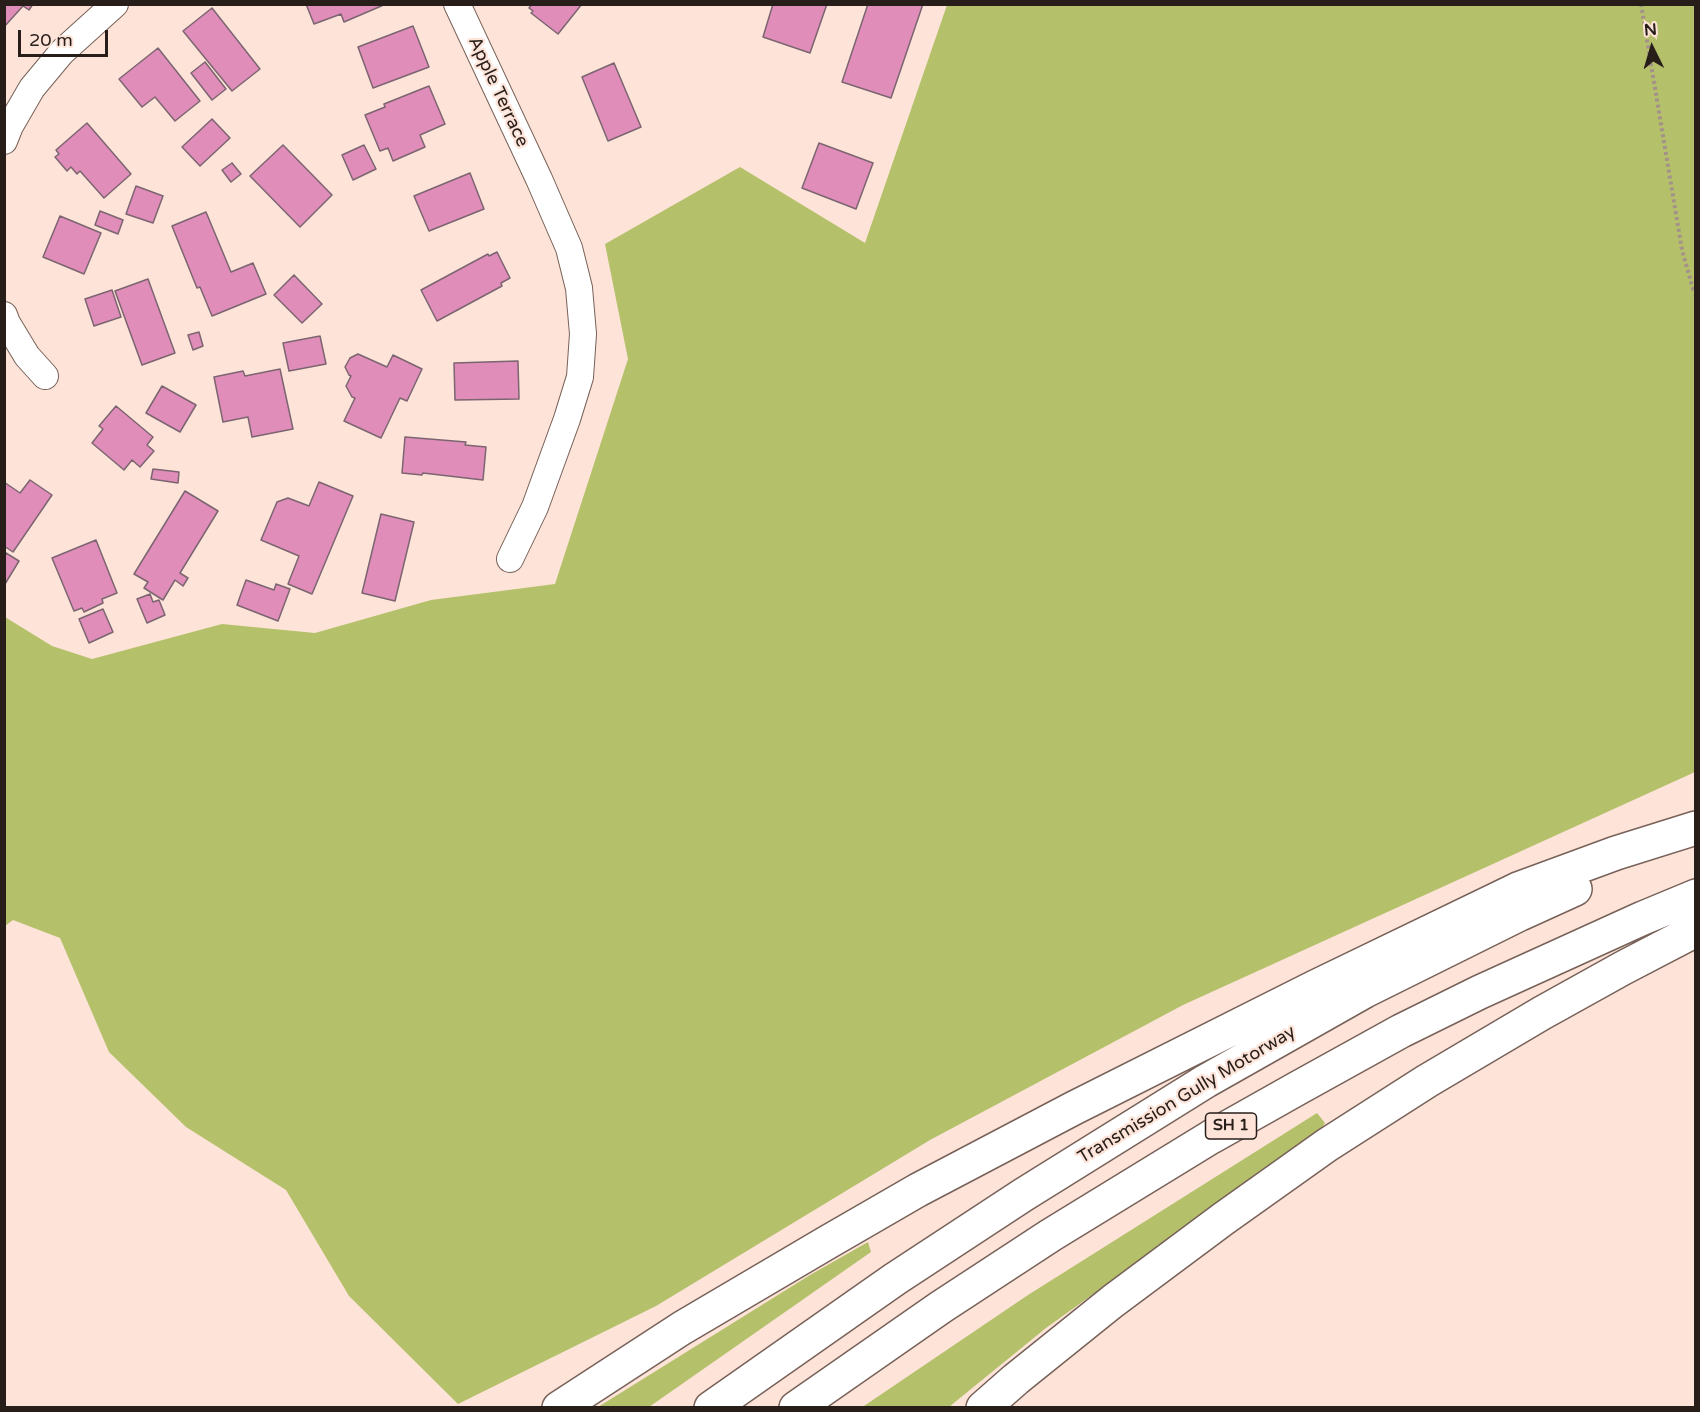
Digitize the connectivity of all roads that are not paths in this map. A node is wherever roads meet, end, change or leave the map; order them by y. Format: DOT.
graph roads {
  1 [pos="116,4"];
  2 [pos="457,4"];
  3 [pos="4,141"];
  4 [pos="4,315"];
  5 [pos="45,376"];
  6 [pos="510,559"];
  7 [pos="1695,828"];
  8 [pos="1695,838"];
  9 [pos="1695,896"];
  10 [pos="1695,930"];
  11 [pos="559,1407"];
  12 [pos="711,1407"];
  13 [pos="796,1407"];
  14 [pos="983,1407"];
  1 -- 3 [label="street"];
  2 -- 6 [label="street, Apple Terrace"];
  4 -- 5 [label="street"];
  7 -- 11 [label="highway"];
  8 -- 12 [label="highway, Transmission Gully Motorway"];
  9 -- 13 [label="highway, SH 1"];
  10 -- 14 [label="highway"];
}
